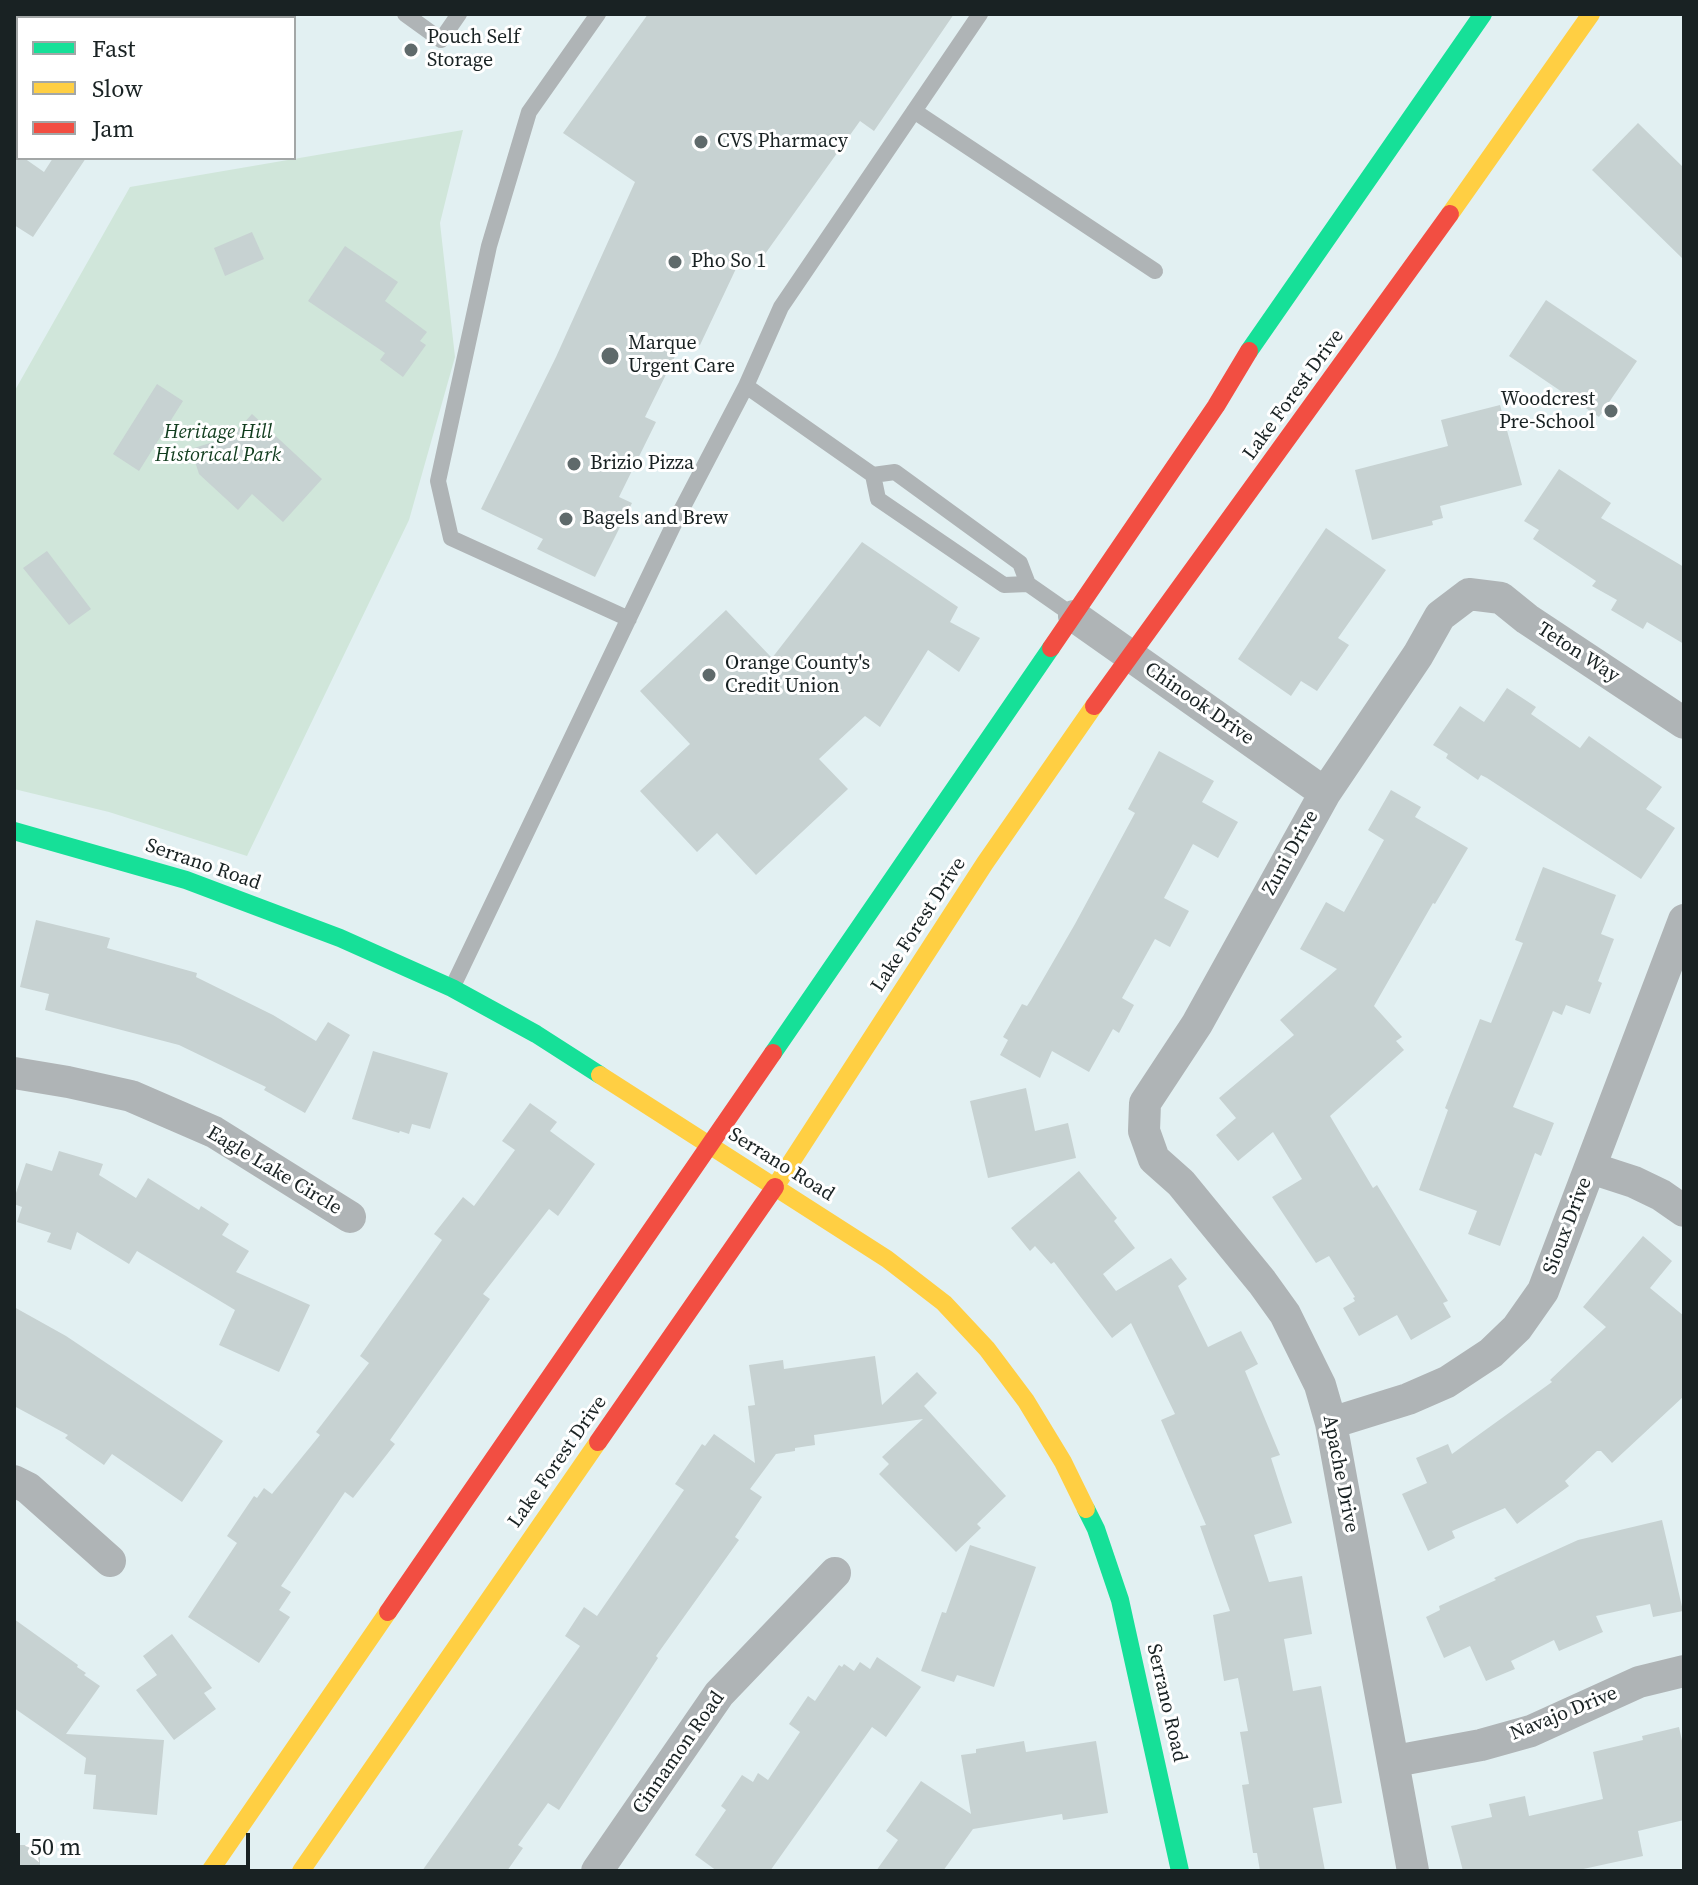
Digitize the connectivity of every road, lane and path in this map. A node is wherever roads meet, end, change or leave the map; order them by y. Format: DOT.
graph roads {
  1 [pos="405,14"];
  2 [pos="459,14"];
  3 [pos="598,14"];
  4 [pos="980,14"];
  5 [pos="1483,14"];
  6 [pos="1591,14"];
  7 [pos="914,111"];
  8 [pos="1155,271"];
  9 [pos="746,386"];
  10 [pos="873,475"];
  11 [pos="1028,584"];
  12 [pos="1469,594"];
  13 [pos="1074,616"];
  14 [pos="629,619"];
  15 [pos="1129,655"];
  16 [pos="1684,723"];
  17 [pos="1325,793"];
  18 [pos="14,831"];
  19 [pos="1684,920"];
  20 [pos="452,988"];
  21 [pos="14,1073"];
  22 [pos="1144,1131"];
  23 [pos="709,1146"];
  24 [pos="1591,1168"];
  25 [pos="775,1187"];
  26 [pos="1684,1211"];
  27 [pos="350,1217"];
  28 [pos="1331,1423"];
  29 [pos="14,1481"];
  30 [pos="110,1561"];
  31 [pos="835,1573"];
  32 [pos="1684,1671"];
  33 [pos="1395,1761"];
  34 [pos="210,1871"];
  35 [pos="301,1871"];
  36 [pos="597,1871"];
  37 [pos="1180,1871"];
  38 [pos="1413,1871"];
  1 -- 2 [label="lane"];
  3 -- 14 [label="lane"];
  4 -- 7 [label="lane"];
  5 -- 13 [label="main road"];
  6 -- 15 [label="main road, Lake Forest Drive"];
  7 -- 8 [label="lane"];
  7 -- 9 [label="lane"];
  9 -- 10 [label="lane"];
  9 -- 14 [label="lane"];
  10 -- 11 [label="lane"];
  10 -- 11 [label="lane"];
  11 -- 13 [label="lane"];
  12 -- 16 [label="street, Teton Way"];
  12 -- 17 [label="street, Zuni Drive"];
  13 -- 15 [label="street, Chinook Drive"];
  13 -- 23 [label="main road"];
  14 -- 20 [label="lane"];
  15 -- 17 [label="street, Chinook Drive"];
  15 -- 25 [label="main road, Lake Forest Drive"];
  17 -- 22 [label="street, Zuni Drive"];
  18 -- 20 [label="main road, Serrano Road"];
  19 -- 24 [label="street, Sioux Drive"];
  20 -- 23 [label="main road, Serrano Road"];
  21 -- 27 [label="street, Eagle Lake Circle"];
  22 -- 28 [label="street, Apache Drive"];
  23 -- 25 [label="main road, Serrano Road"];
  23 -- 34 [label="main road"];
  24 -- 26 [label="street"];
  24 -- 28 [label="street, Sioux Drive"];
  25 -- 35 [label="main road, Lake Forest Drive"];
  25 -- 37 [label="main road, Serrano Road"];
  28 -- 33 [label="street, Apache Drive"];
  29 -- 30 [label="street"];
  31 -- 36 [label="street, Cinnamon Road"];
  32 -- 33 [label="street, Navajo Drive"];
  33 -- 38 [label="street, Apache Drive"];
}
